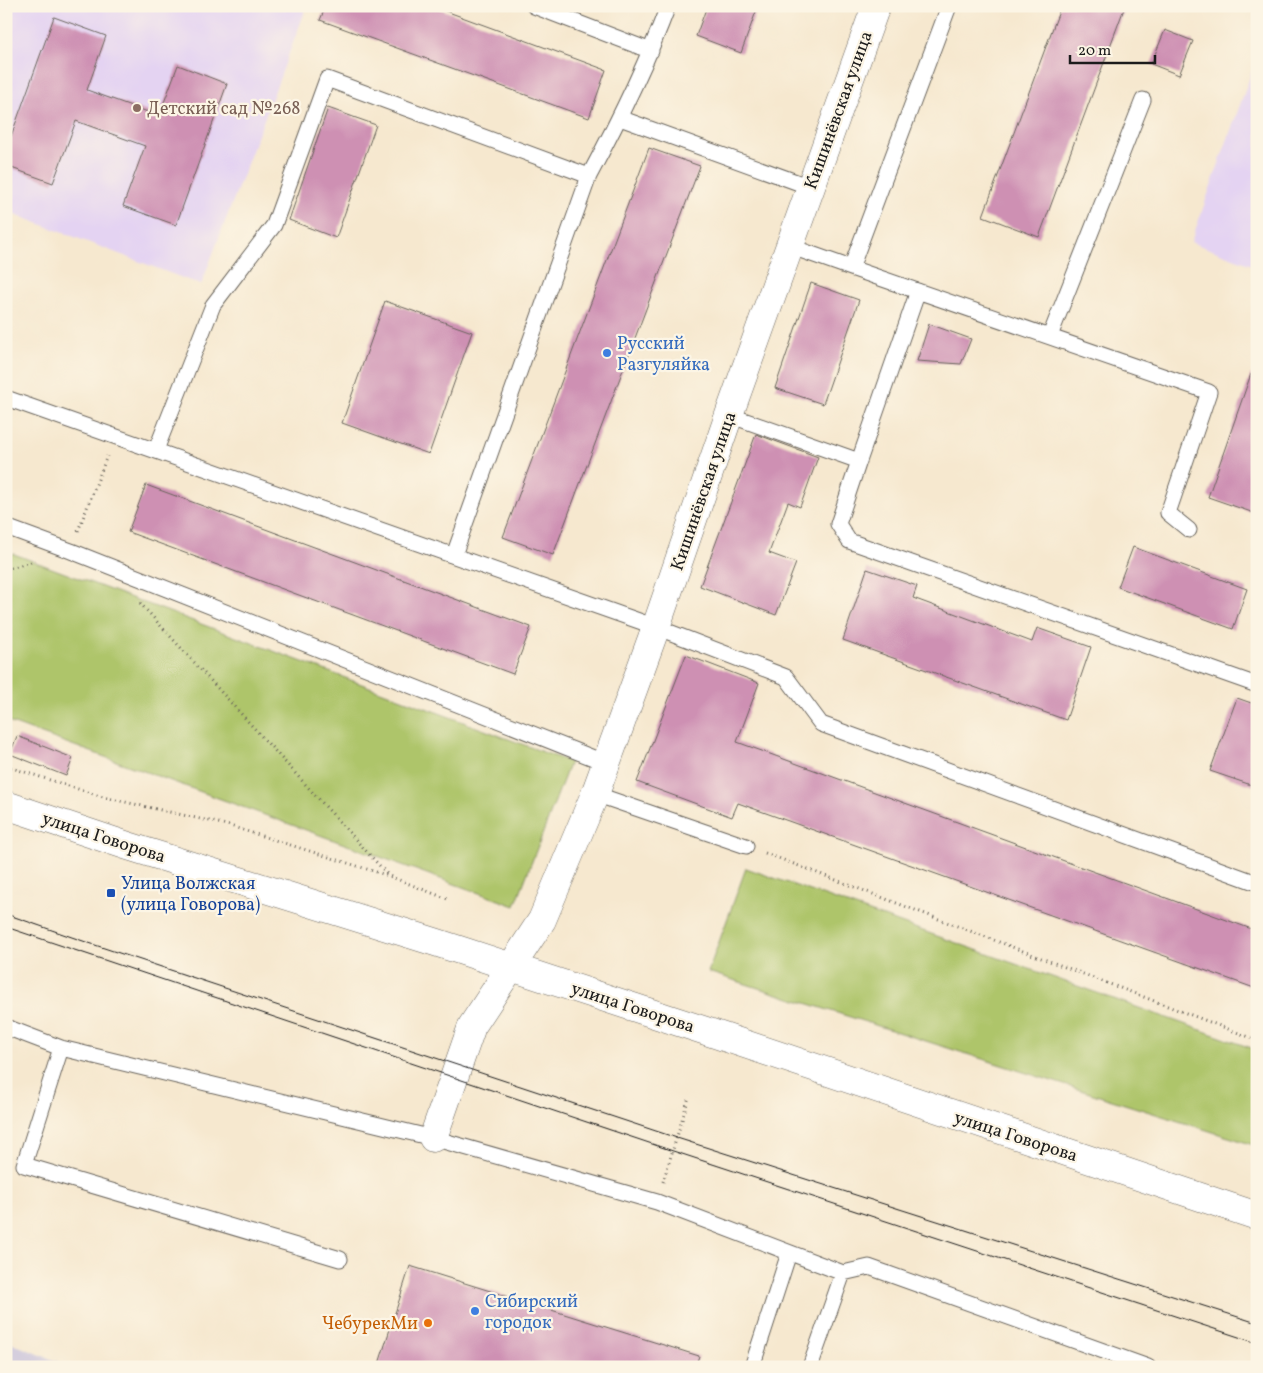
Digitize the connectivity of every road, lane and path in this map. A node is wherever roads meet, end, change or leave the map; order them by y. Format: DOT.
graph roads {
  1 [pos="534,6"];
  2 [pos="668,6"];
  3 [pos="876,6"];
  4 [pos="949,6"];
  5 [pos="651,51"];
  6 [pos="1142,100"];
  7 [pos="620,118"];
  8 [pos="589,176"];
  9 [pos="810,188"];
  10 [pos="789,246"];
  11 [pos="850,268"];
  12 [pos="918,290"];
  13 [pos="1050,336"];
  14 [pos="6,398"];
  15 [pos="729,415"];
  16 [pos="115,437"];
  17 [pos="156,450"];
  18 [pos="859,461"];
  19 [pos="6,527"];
  20 [pos="1189,530"];
  21 [pos="71,551"];
  22 [pos="454,555"];
  23 [pos="6,569"];
  24 [pos="137,600"];
  25 [pos="656,627"];
  26 [pos="1257,686"];
  27 [pos="606,763"];
  28 [pos="6,766"];
  29 [pos="595,794"];
  30 [pos="6,805"];
  31 [pos="746,846"];
  32 [pos="389,876"];
  33 [pos="1257,883"];
  34 [pos="450,900"];
  35 [pos="511,968"];
  36 [pos="6,1027"];
  37 [pos="1257,1040"];
  38 [pos="61,1048"];
  39 [pos="689,1097"];
  40 [pos="433,1138"];
  41 [pos="657,1202"];
  42 [pos="1257,1216"];
  43 [pos="789,1253"];
  44 [pos="340,1259"];
  45 [pos="843,1273"];
  46 [pos="752,1367"];
  47 [pos="810,1367"];
  48 [pos="1148,1367"];
  1 -- 5 [label="lane"];
  2 -- 5 [label="lane"];
  3 -- 9 [label="main road, Кишинёвская улица"];
  4 -- 11 [label="lane"];
  5 -- 7 [label="lane"];
  6 -- 13 [label="lane"];
  7 -- 8 [label="lane"];
  7 -- 9 [label="lane"];
  8 -- 17 [label="lane"];
  8 -- 22 [label="lane"];
  9 -- 10 [label="main road, Кишинёвская улица"];
  10 -- 11 [label="lane"];
  10 -- 15 [label="main road, Кишинёвская улица"];
  11 -- 12 [label="lane"];
  12 -- 13 [label="lane"];
  12 -- 18 [label="lane"];
  13 -- 20 [label="lane"];
  14 -- 16 [label="lane"];
  15 -- 18 [label="lane"];
  15 -- 25 [label="main road, Кишинёвская улица"];
  16 -- 17 [label="lane"];
  16 -- 21 [label="path"];
  17 -- 22 [label="lane"];
  18 -- 26 [label="lane"];
  19 -- 21 [label="lane"];
  21 -- 23 [label="path"];
  21 -- 27 [label="lane"];
  22 -- 25 [label="lane"];
  24 -- 32 [label="path"];
  25 -- 27 [label="main road, Кишинёвская улица"];
  25 -- 33 [label="lane"];
  27 -- 29 [label="main road, Кишинёвская улица"];
  28 -- 32 [label="path"];
  29 -- 31 [label="lane"];
  29 -- 35 [label="main road, Кишинёвская улица"];
  30 -- 35 [label="main road, улица Говорова"];
  31 -- 37 [label="path"];
  32 -- 34 [label="path"];
  35 -- 40 [label="main road, Кишинёвская улица"];
  35 -- 42 [label="main road, улица Говорова"];
  36 -- 38 [label="lane"];
  38 -- 40 [label="lane"];
  38 -- 44 [label="lane"];
  39 -- 41 [label="path"];
  40 -- 41 [label="lane"];
  41 -- 43 [label="lane"];
  43 -- 45 [label="lane"];
  43 -- 46 [label="lane"];
  45 -- 47 [label="lane"];
  45 -- 48 [label="lane"];
}
